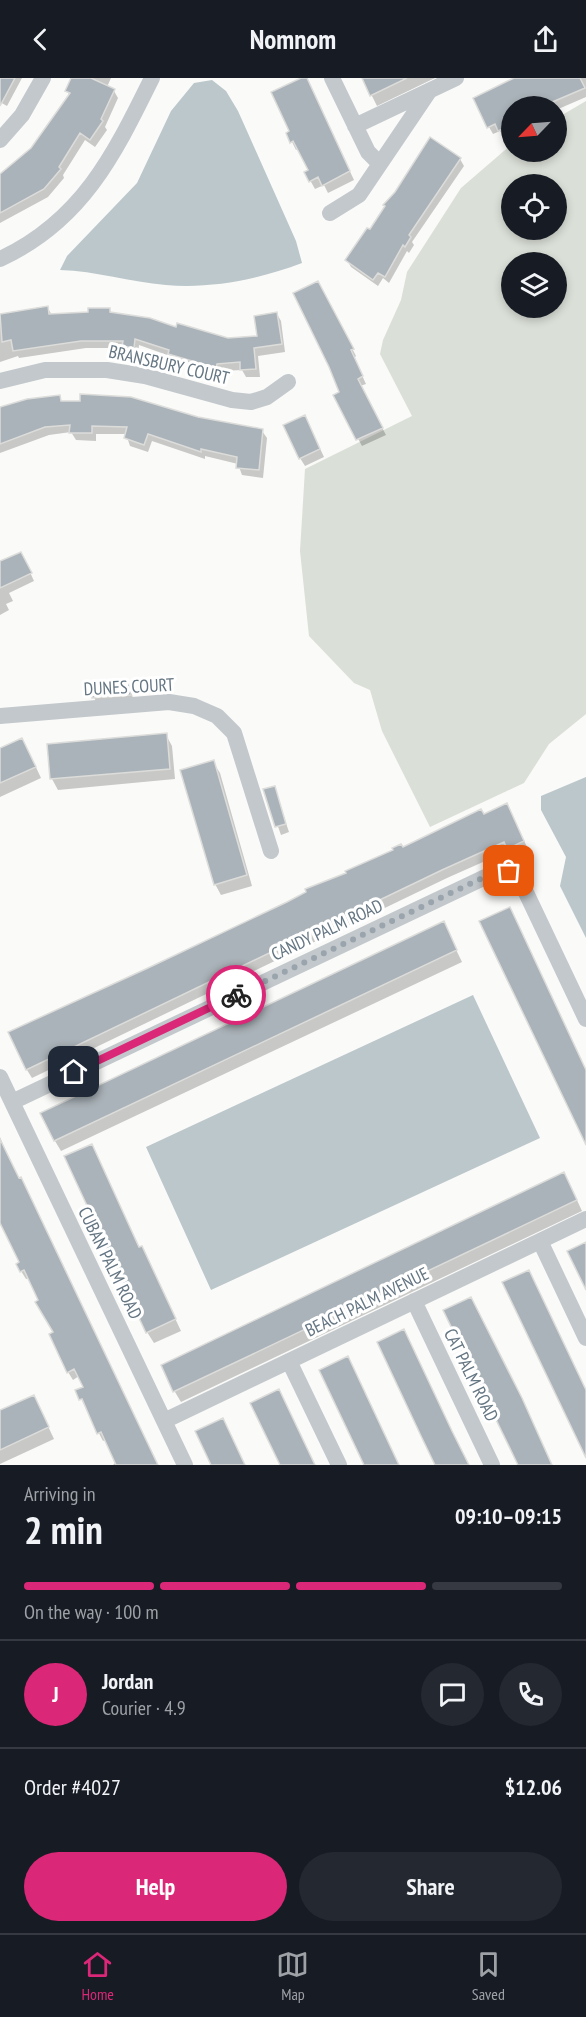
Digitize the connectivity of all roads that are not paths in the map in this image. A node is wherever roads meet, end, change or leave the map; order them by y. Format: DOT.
graph roads {
  1 [pos="43,78"];
  2 [pos="152,78"];
  3 [pos="332,78"];
  4 [pos="456,78"];
  5 [pos="429,90"];
  6 [pos="356,126"];
  7 [pos="0,140"];
  8 [pos="380,164"];
  9 [pos="330,213"];
  10 [pos="0,259"];
  11 [pos="0,381"];
  12 [pos="288,382"];
  13 [pos="0,716"];
  14 [pos="271,851"];
  15 [pos="586,1018"];
  16 [pos="0,1077"];
  17 [pos="12,1102"];
  18 [pos="586,1219"];
  19 [pos="540,1241"];
  20 [pos="414,1301"];
  21 [pos="586,1338"];
  22 [pos="290,1361"];
  23 [pos="164,1421"];
  24 [pos="185,1465"];
  25 [pos="339,1465"];
  26 [pos="492,1465"];
  1 -- 7 [label="street"];
  2 -- 10 [label="street"];
  3 -- 6 [label="street"];
  4 -- 5 [label="street"];
  5 -- 6 [label="street"];
  5 -- 8 [label="street"];
  6 -- 8 [label="street"];
  8 -- 9 [label="street"];
  11 -- 12 [label="street, BRANSBURY COURT"];
  13 -- 14 [label="street, DUNES COURT"];
  15 -- 17 [label="street, CANDY PALM ROAD"];
  16 -- 17 [label="street, CUBAN PALM ROAD"];
  17 -- 23 [label="street, CUBAN PALM ROAD"];
  18 -- 19 [label="street, BEACH PALM AVENUE"];
  19 -- 20 [label="street, BEACH PALM AVENUE"];
  19 -- 21 [label="street"];
  20 -- 22 [label="street, BEACH PALM AVENUE"];
  20 -- 26 [label="street, CAT PALM ROAD"];
  22 -- 23 [label="street, BEACH PALM AVENUE"];
  22 -- 25 [label="street"];
  23 -- 24 [label="street, CUBAN PALM ROAD"];
}
